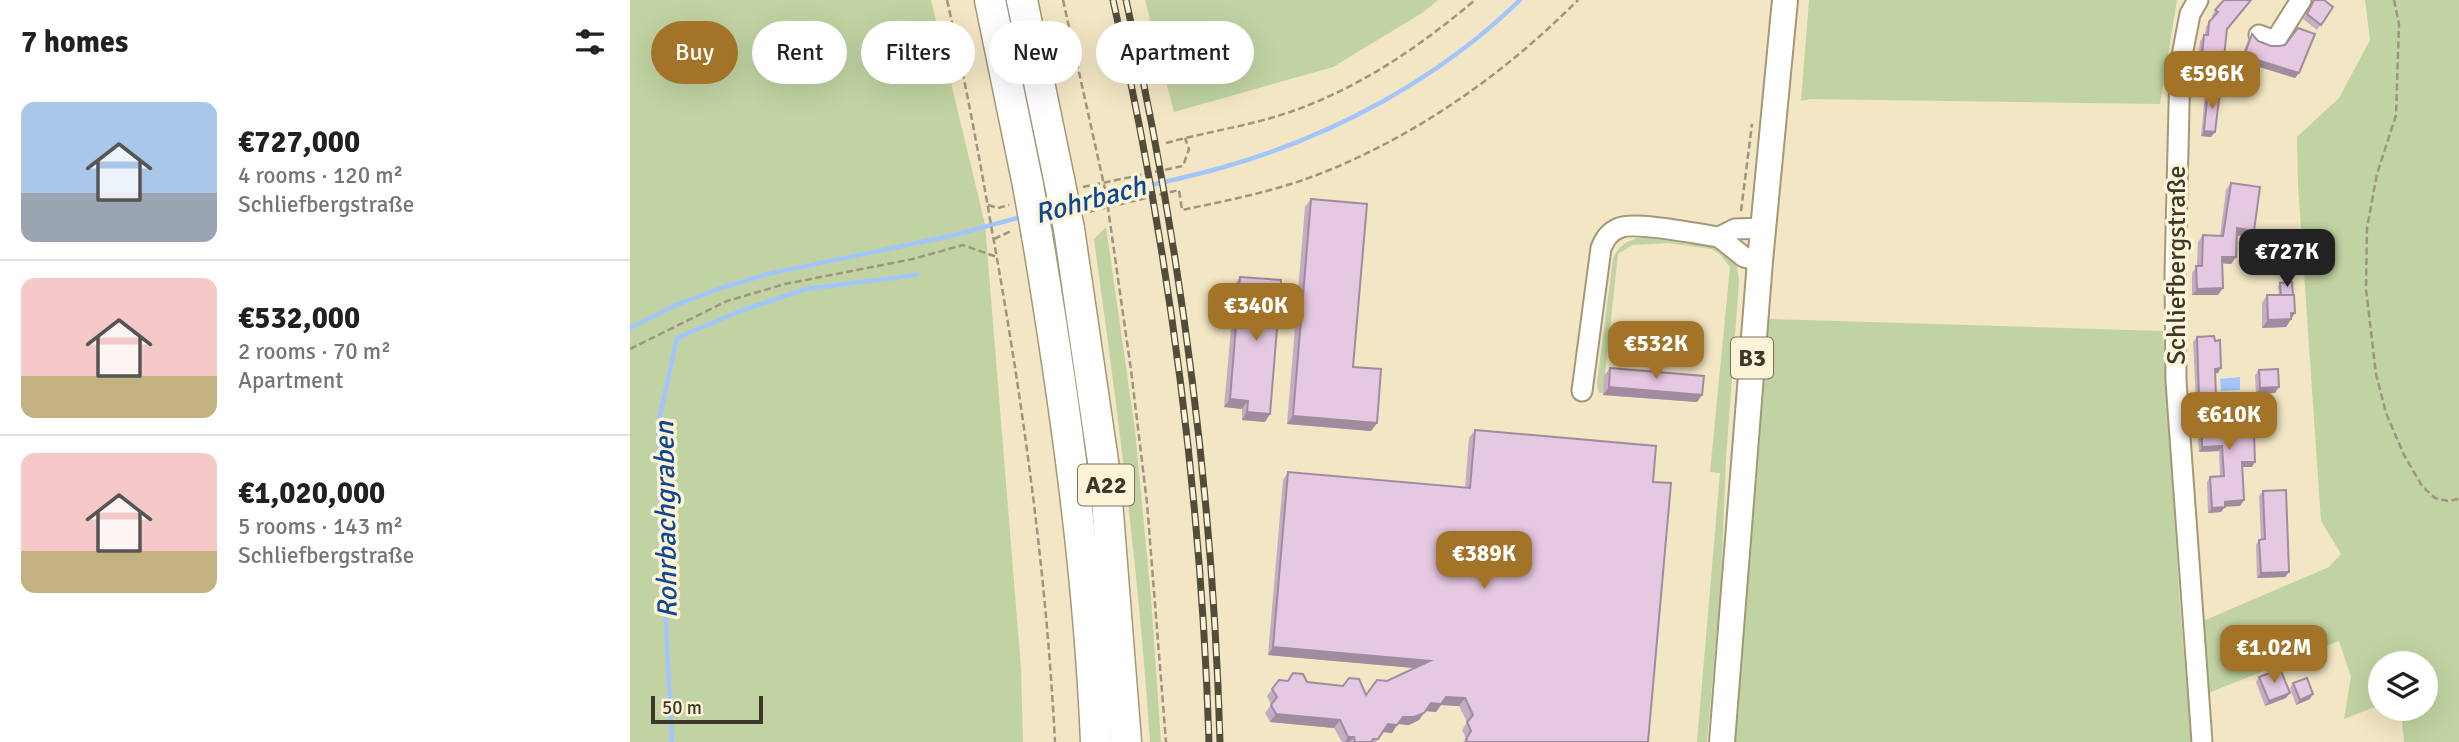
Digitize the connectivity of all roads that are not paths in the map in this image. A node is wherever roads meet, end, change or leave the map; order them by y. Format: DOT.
graph roads {
  1 [pos="990,0"];
  2 [pos="1022,0"];
  3 [pos="1785,0"];
  4 [pos="2198,0"];
  5 [pos="2301,0"];
  6 [pos="2259,35"];
  7 [pos="1763,228"];
  8 [pos="1719,237"];
  9 [pos="1760,261"];
  10 [pos="1582,391"];
  11 [pos="1096,742"];
  12 [pos="1126,742"];
  13 [pos="1722,742"];
  14 [pos="2202,742"];
  1 -- 11 [label="highway, A22, bridge"];
  2 -- 12 [label="highway, A22, bridge"];
  3 -- 7 [label="main road, B3"];
  4 -- 14 [label="street, Schliefbergstraße"];
  5 -- 6 [label="street"];
  7 -- 8 [label="street"];
  7 -- 9 [label="main road, B3"];
  8 -- 9 [label="street"];
  8 -- 10 [label="street"];
  9 -- 13 [label="main road, B3"];
}
